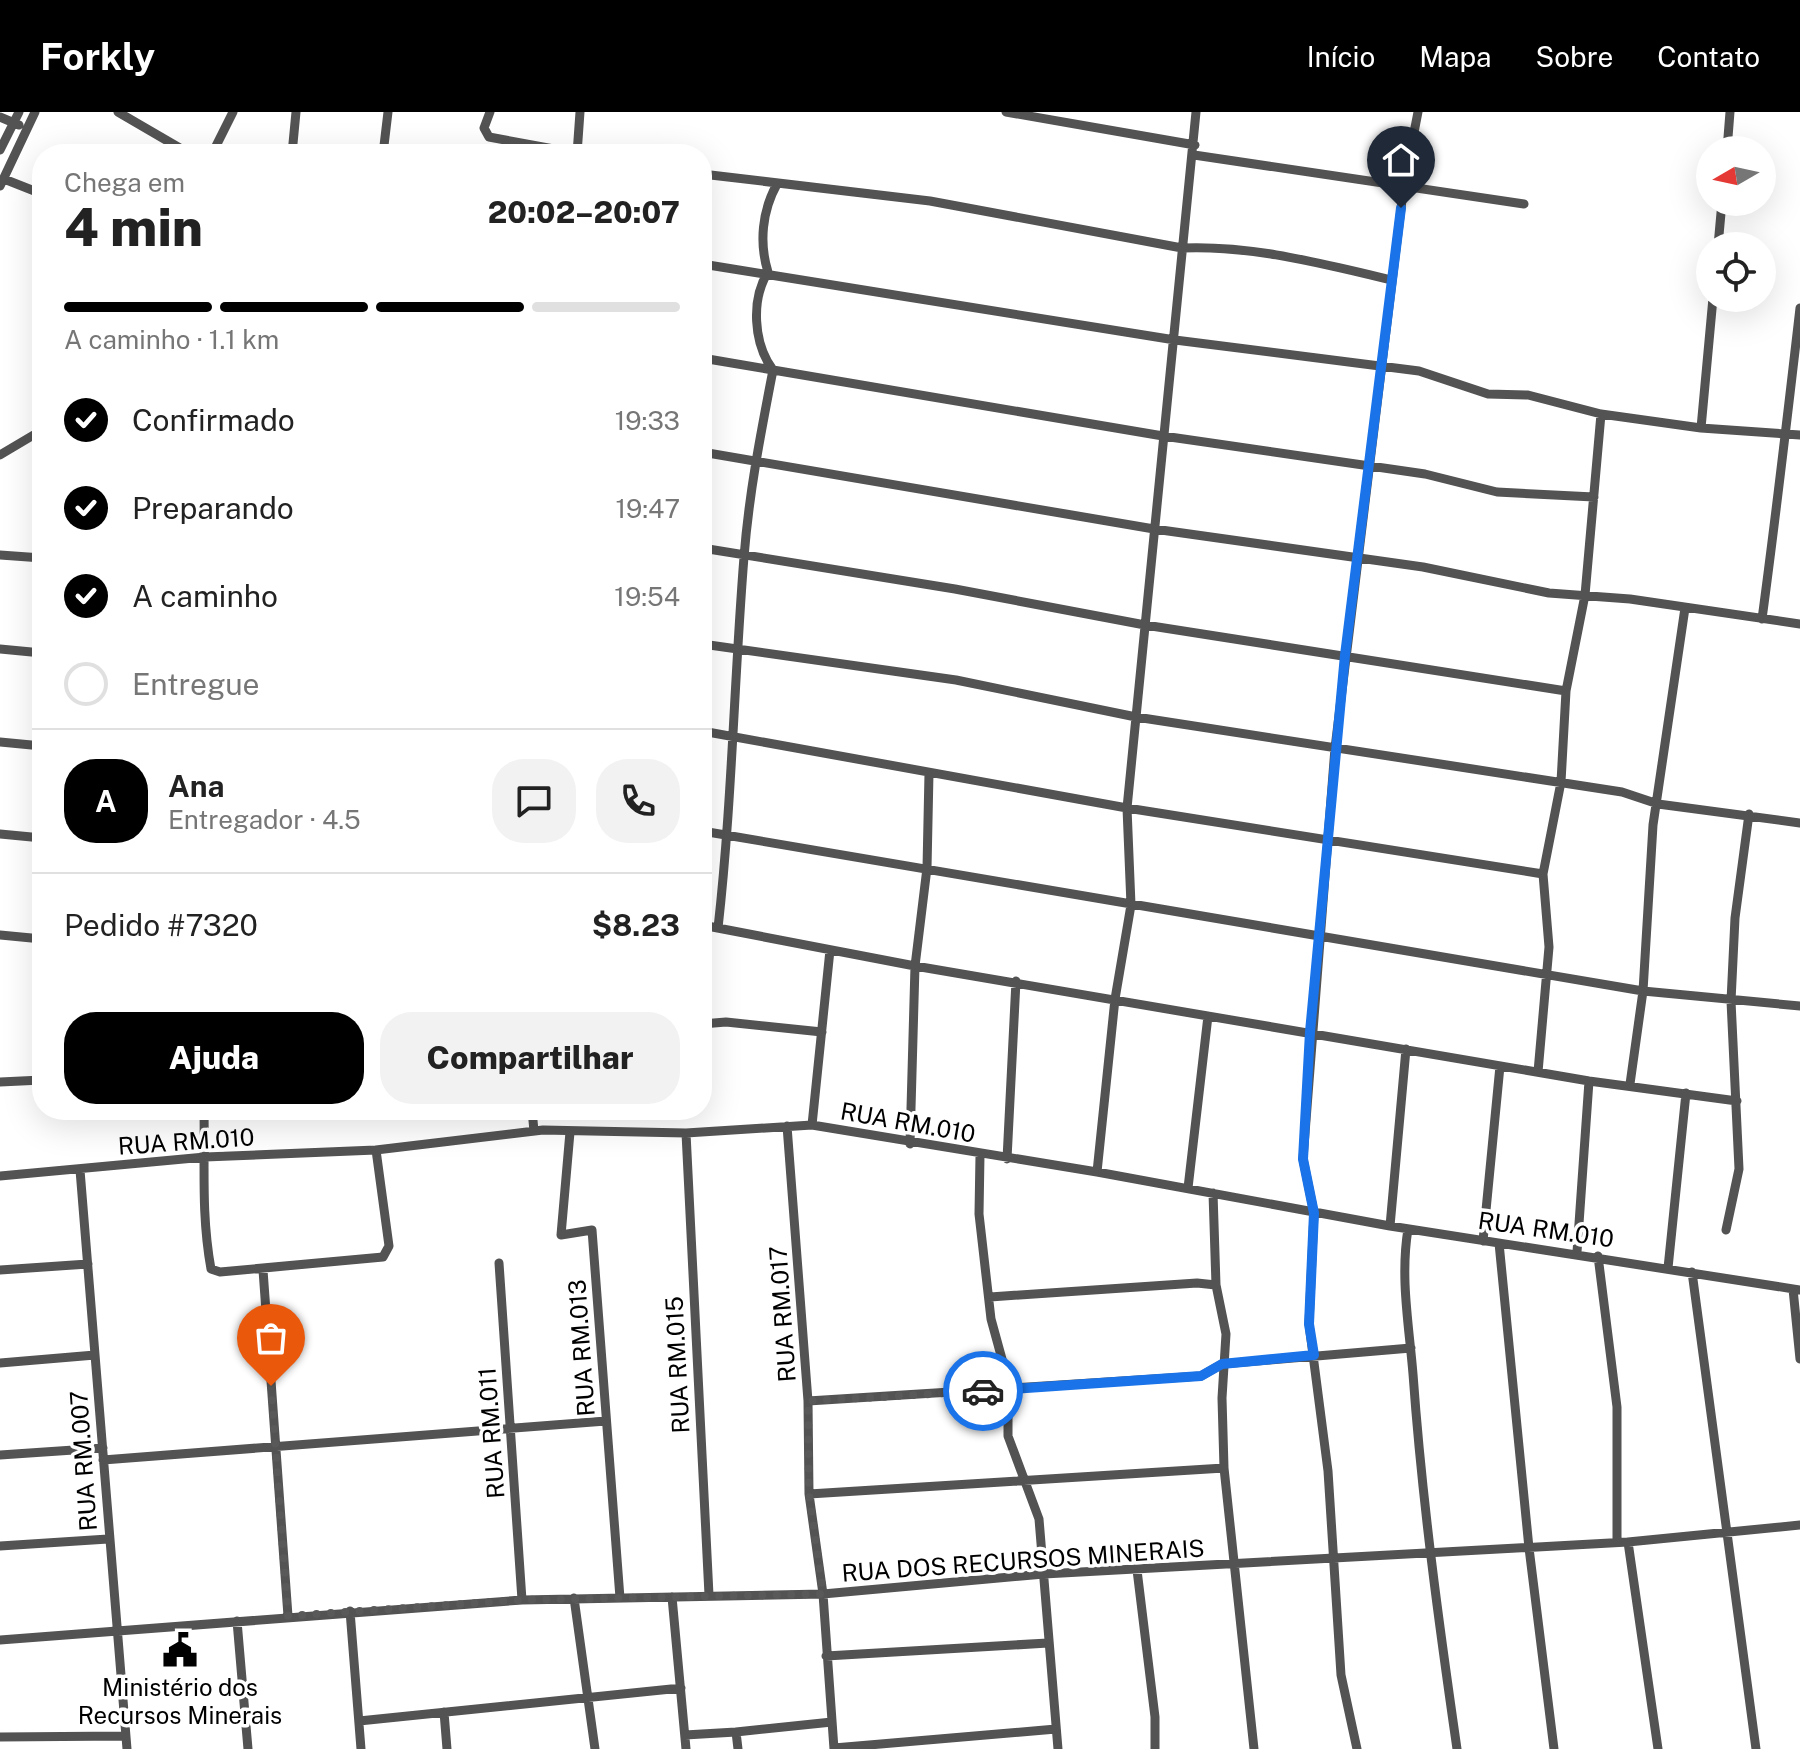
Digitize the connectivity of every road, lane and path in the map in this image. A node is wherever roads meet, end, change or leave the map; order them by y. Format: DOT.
graph roads {
  1 [pos="19,112"];
  2 [pos="35,112"];
  3 [pos="118,112"];
  4 [pos="233,112"];
  5 [pos="296,112"];
  6 [pos="388,112"];
  7 [pos="490,112"];
  8 [pos="580,112"];
  9 [pos="1006,112"];
  10 [pos="1196,112"];
  11 [pos="1418,112"];
  12 [pos="1730,112"];
  13 [pos="0,117"];
  14 [pos="13,123"];
  15 [pos="27,129"];
  16 [pos="1728,136"];
  17 [pos="173,144"];
  18 [pos="217,144"];
  19 [pos="293,144"];
  20 [pos="384,144"];
  21 [pos="526,144"];
  22 [pos="578,144"];
  23 [pos="0,150"];
  24 [pos="1195,150"];
  25 [pos="712,175"];
  26 [pos="2,182"];
  27 [pos="777,184"];
  28 [pos="1404,184"];
  29 [pos="32,191"];
  30 [pos="1524,204"];
  31 [pos="1182,248"];
  32 [pos="712,265"];
  33 [pos="768,272"];
  34 [pos="1392,280"];
  35 [pos="1800,308"];
  36 [pos="1712,312"];
  37 [pos="1175,340"];
  38 [pos="712,360"];
  39 [pos="1381,369"];
  40 [pos="773,370"];
  41 [pos="1601,414"];
  42 [pos="1701,428"];
  43 [pos="1786,434"];
  44 [pos="1800,435"];
  45 [pos="32,436"];
  46 [pos="1163,436"];
  47 [pos="712,454"];
  48 [pos="0,455"];
  49 [pos="755,460"];
  50 [pos="1370,465"];
  51 [pos="1594,497"];
  52 [pos="1154,529"];
  53 [pos="712,550"];
  54 [pos="0,555"];
  55 [pos="744,556"];
  56 [pos="32,557"];
  57 [pos="1358,561"];
  58 [pos="1585,595"];
  59 [pos="1685,608"];
  60 [pos="1762,619"];
  61 [pos="1800,624"];
  62 [pos="1145,625"];
  63 [pos="712,646"];
  64 [pos="0,649"];
  65 [pos="739,651"];
  66 [pos="32,652"];
  67 [pos="1345,655"];
  68 [pos="1566,691"];
  69 [pos="1136,717"];
  70 [pos="712,733"];
  71 [pos="735,737"];
  72 [pos="0,742"];
  73 [pos="32,745"];
  74 [pos="1335,748"];
  75 [pos="929,773"];
  76 [pos="1561,782"];
  77 [pos="1658,804"];
  78 [pos="1127,808"];
  79 [pos="1749,814"];
  80 [pos="1800,823"];
  81 [pos="712,833"];
  82 [pos="0,834"];
  83 [pos="728,836"];
  84 [pos="32,837"];
  85 [pos="1327,839"];
  86 [pos="927,868"];
  87 [pos="1543,874"];
  88 [pos="1131,905"];
  89 [pos="712,927"];
  90 [pos="718,928"];
  91 [pos="0,935"];
  92 [pos="32,938"];
  93 [pos="1321,938"];
  94 [pos="830,950"];
  95 [pos="915,966"];
  96 [pos="1547,974"];
  97 [pos="1016,981"];
  98 [pos="1643,991"];
  99 [pos="1115,999"];
  100 [pos="1731,1001"];
  101 [pos="1800,1006"];
  102 [pos="1208,1016"];
  103 [pos="712,1023"];
  104 [pos="822,1032"];
  105 [pos="1310,1032"];
  106 [pos="1406,1049"];
  107 [pos="1500,1066"];
  108 [pos="1538,1072"];
  109 [pos="32,1080"];
  110 [pos="1589,1081"];
  111 [pos="0,1082"];
  112 [pos="1630,1084"];
  113 [pos="1686,1093"];
  114 [pos="1737,1101"];
  115 [pos="204,1120"];
  116 [pos="533,1120"];
  117 [pos="812,1125"];
  118 [pos="787,1126"];
  119 [pos="534,1131"];
  120 [pos="570,1132"];
  121 [pos="686,1133"];
  122 [pos="910,1144"];
  123 [pos="376,1150"];
  124 [pos="980,1155"];
  125 [pos="205,1157"];
  126 [pos="1007,1159"];
  127 [pos="80,1170"];
  128 [pos="1097,1172"];
  129 [pos="0,1176"];
  130 [pos="1188,1188"];
  131 [pos="1213,1193"];
  132 [pos="1314,1213"];
  133 [pos="1390,1226"];
  134 [pos="1408,1229"];
  135 [pos="1726,1230"];
  136 [pos="1483,1241"];
  137 [pos="1499,1243"];
  138 [pos="1577,1252"];
  139 [pos="1598,1256"];
  140 [pos="499,1263"];
  141 [pos="88,1264"];
  142 [pos="1668,1268"];
  143 [pos="0,1270"];
  144 [pos="263,1270"];
  145 [pos="1692,1272"];
  146 [pos="1216,1285"];
  147 [pos="1797,1290"];
  148 [pos="990,1297"];
  149 [pos="1411,1348"];
  150 [pos="95,1355"];
  151 [pos="1314,1355"];
  152 [pos="1800,1359"];
  153 [pos="0,1363"];
  154 [pos="1222,1364"];
  155 [pos="1201,1376"];
  156 [pos="1009,1391"];
  157 [pos="1222,1398"];
  158 [pos="808,1401"];
  159 [pos="606,1421"];
  160 [pos="511,1428"];
  161 [pos="275,1444"];
  162 [pos="103,1448"];
  163 [pos="0,1455"];
  164 [pos="103,1460"];
  165 [pos="1224,1468"];
  166 [pos="1025,1481"];
  167 [pos="809,1494"];
  168 [pos="1800,1525"];
  169 [pos="1729,1533"];
  170 [pos="108,1539"];
  171 [pos="1622,1541"];
  172 [pos="0,1546"];
  173 [pos="1529,1548"];
  174 [pos="1430,1554"];
  175 [pos="1335,1559"];
  176 [pos="1236,1565"];
  177 [pos="1137,1570"];
  178 [pos="1044,1574"];
  179 [pos="823,1594"];
  180 [pos="709,1595"];
  181 [pos="672,1597"];
  182 [pos="574,1598"];
  183 [pos="620,1598"];
  184 [pos="522,1600"];
  185 [pos="350,1611"];
  186 [pos="288,1616"];
  187 [pos="237,1621"];
  188 [pos="117,1634"];
  189 [pos="0,1640"];
  190 [pos="1048,1643"];
  191 [pos="826,1656"];
  192 [pos="681,1688"];
  193 [pos="589,1697"];
  194 [pos="444,1712"];
  195 [pos="359,1721"];
  196 [pos="832,1722"];
  197 [pos="1056,1729"];
  198 [pos="736,1732"];
  199 [pos="685,1735"];
  200 [pos="125,1736"];
  201 [pos="0,1737"];
  202 [pos="834,1748"];
  203 [pos="127,1749"];
  204 [pos="248,1749"];
  205 [pos="361,1749"];
  206 [pos="447,1749"];
  207 [pos="595,1749"];
  208 [pos="686,1749"];
  209 [pos="738,1749"];
  210 [pos="1058,1749"];
  211 [pos="1155,1749"];
  212 [pos="1254,1749"];
  213 [pos="1357,1749"];
  214 [pos="1457,1749"];
  215 [pos="1554,1749"];
  216 [pos="1658,1749"];
  217 [pos="1756,1749"];
  1 -- 14 [label="street"];
  2 -- 15 [label="street"];
  3 -- 17 [label="street"];
  4 -- 18 [label="street"];
  5 -- 19 [label="street"];
  6 -- 20 [label="street"];
  7 -- 21 [label="street"];
  8 -- 22 [label="street"];
  9 -- 24 [label="street"];
  10 -- 24 [label="street"];
  11 -- 28 [label="street"];
  12 -- 16 [label="street"];
  13 -- 14 [label="street"];
  14 -- 15 [label="street"];
  14 -- 23 [label="street"];
  15 -- 26 [label="street"];
  24 -- 28 [label="street"];
  24 -- 31 [label="street"];
  25 -- 27 [label="street"];
  26 -- 29 [label="street"];
  27 -- 31 [label="street"];
  27 -- 33 [label="street"];
  28 -- 30 [label="street"];
  28 -- 34 [label="street"];
  31 -- 34 [label="street"];
  31 -- 37 [label="street"];
  32 -- 33 [label="street"];
  33 -- 37 [label="street"];
  33 -- 40 [label="street"];
  34 -- 39 [label="street"];
  35 -- 43 [label="street"];
  36 -- 42 [label="street"];
  37 -- 39 [label="street"];
  37 -- 46 [label="street"];
  38 -- 40 [label="street"];
  39 -- 41 [label="street"];
  39 -- 50 [label="street"];
  40 -- 46 [label="street"];
  40 -- 49 [label="street"];
  41 -- 42 [label="street"];
  41 -- 51 [label="street"];
  42 -- 43 [label="street"];
  43 -- 44 [label="street"];
  43 -- 60 [label="street"];
  45 -- 48 [label="street"];
  46 -- 50 [label="street"];
  46 -- 52 [label="street"];
  47 -- 49 [label="street"];
  49 -- 52 [label="street"];
  49 -- 55 [label="street"];
  50 -- 51 [label="street"];
  50 -- 57 [label="street"];
  51 -- 58 [label="street"];
  52 -- 57 [label="street"];
  52 -- 62 [label="street"];
  53 -- 55 [label="street"];
  54 -- 56 [label="street"];
  55 -- 62 [label="street"];
  55 -- 65 [label="street"];
  57 -- 58 [label="street"];
  57 -- 67 [label="street"];
  58 -- 59 [label="street"];
  58 -- 68 [label="street"];
  59 -- 60 [label="street"];
  59 -- 77 [label="street"];
  60 -- 61 [label="street"];
  62 -- 67 [label="street"];
  62 -- 69 [label="street"];
  63 -- 65 [label="street"];
  64 -- 66 [label="street"];
  65 -- 69 [label="street"];
  65 -- 71 [label="street"];
  67 -- 68 [label="street"];
  67 -- 74 [label="street"];
  68 -- 76 [label="street"];
  69 -- 74 [label="street"];
  69 -- 78 [label="street"];
  70 -- 71 [label="street"];
  71 -- 75 [label="street"];
  71 -- 83 [label="street"];
  72 -- 73 [label="street"];
  74 -- 76 [label="street"];
  74 -- 85 [label="street"];
  75 -- 78 [label="street"];
  75 -- 86 [label="street"];
  76 -- 77 [label="street"];
  76 -- 87 [label="street"];
  77 -- 79 [label="street"];
  77 -- 98 [label="street"];
  78 -- 85 [label="street"];
  78 -- 88 [label="street"];
  79 -- 80 [label="street"];
  79 -- 100 [label="street"];
  81 -- 83 [label="street"];
  82 -- 84 [label="street"];
  83 -- 86 [label="street"];
  83 -- 90 [label="street"];
  85 -- 87 [label="street"];
  85 -- 93 [label="street"];
  86 -- 88 [label="street"];
  86 -- 95 [label="street"];
  87 -- 96 [label="street"];
  88 -- 93 [label="street"];
  88 -- 99 [label="street"];
  89 -- 90 [label="street"];
  90 -- 94 [label="street"];
  91 -- 92 [label="street"];
  93 -- 96 [label="street"];
  93 -- 105 [label="street"];
  94 -- 95 [label="street"];
  94 -- 104 [label="street"];
  95 -- 97 [label="street"];
  95 -- 122 [label="street"];
  96 -- 98 [label="street"];
  96 -- 108 [label="street"];
  97 -- 99 [label="street"];
  97 -- 126 [label="street"];
  98 -- 100 [label="street"];
  98 -- 112 [label="street"];
  99 -- 102 [label="street"];
  99 -- 128 [label="street"];
  100 -- 101 [label="street"];
  100 -- 114 [label="street"];
  102 -- 105 [label="street"];
  102 -- 130 [label="street"];
  103 -- 104 [label="street"];
  104 -- 117 [label="street"];
  105 -- 106 [label="street"];
  105 -- 132 [label="street"];
  106 -- 107 [label="street"];
  106 -- 133 [label="street"];
  107 -- 108 [label="street"];
  107 -- 136 [label="street"];
  108 -- 110 [label="street"];
  109 -- 111 [label="street"];
  110 -- 112 [label="street"];
  110 -- 138 [label="street"];
  112 -- 113 [label="street"];
  113 -- 114 [label="street"];
  113 -- 142 [label="street"];
  114 -- 135 [label="street"];
  115 -- 125 [label="street"];
  116 -- 119 [label="street"];
  117 -- 118 [label="street, RUA RM.010"];
  117 -- 122 [label="street, RUA RM.010"];
  118 -- 121 [label="street, RUA RM.010"];
  118 -- 158 [label="street, RUA RM.017"];
  119 -- 120 [label="street, RUA RM.010"];
  119 -- 123 [label="street, RUA RM.010"];
  120 -- 121 [label="street, RUA RM.010"];
  120 -- 159 [label="street, RUA RM.013"];
  121 -- 180 [label="street, RUA RM.015"];
  122 -- 124 [label="street, RUA RM.010"];
  123 -- 125 [label="street, RUA RM.010"];
  123 -- 144 [label="street"];
  124 -- 126 [label="street, RUA RM.010"];
  124 -- 148 [label="street"];
  125 -- 127 [label="street, RUA RM.010"];
  125 -- 144 [label="street"];
  126 -- 128 [label="street, RUA RM.010"];
  127 -- 129 [label="street, RUA RM.010"];
  127 -- 141 [label="street, RUA RM.007"];
  128 -- 130 [label="street, RUA RM.010"];
  130 -- 131 [label="street, RUA RM.010"];
  131 -- 132 [label="street, RUA RM.010"];
  131 -- 146 [label="street"];
  132 -- 133 [label="street, RUA RM.010"];
  132 -- 151 [label="street"];
  133 -- 134 [label="street, RUA RM.010"];
  134 -- 136 [label="street, RUA RM.010"];
  134 -- 149 [label="street"];
  136 -- 137 [label="street, RUA RM.010"];
  137 -- 138 [label="street, RUA RM.010"];
  137 -- 173 [label="street"];
  138 -- 139 [label="street, RUA RM.010"];
  139 -- 142 [label="street, RUA RM.010"];
  139 -- 171 [label="street"];
  140 -- 160 [label="street, RUA RM.011"];
  141 -- 143 [label="street"];
  141 -- 150 [label="street, RUA RM.007"];
  142 -- 145 [label="street, RUA RM.010"];
  144 -- 161 [label="street"];
  145 -- 147 [label="street, RUA RM.010"];
  145 -- 169 [label="street"];
  146 -- 148 [label="street"];
  146 -- 154 [label="street"];
  147 -- 152 [label="street"];
  148 -- 156 [label="street"];
  149 -- 151 [label="street"];
  149 -- 174 [label="street"];
  150 -- 153 [label="street"];
  150 -- 162 [label="street, RUA RM.007"];
  151 -- 154 [label="street"];
  151 -- 175 [label="street"];
  154 -- 155 [label="street"];
  154 -- 157 [label="street"];
  155 -- 156 [label="street"];
  155 -- 157 [label="street"];
  156 -- 158 [label="street"];
  156 -- 166 [label="street"];
  157 -- 165 [label="street"];
  158 -- 167 [label="street, RUA RM.017"];
  159 -- 160 [label="street"];
  159 -- 183 [label="street, RUA RM.013"];
  160 -- 161 [label="street"];
  160 -- 184 [label="street, RUA RM.011"];
  161 -- 164 [label="street"];
  161 -- 186 [label="street"];
  162 -- 163 [label="street"];
  162 -- 164 [label="street, RUA RM.007"];
  164 -- 170 [label="street, RUA RM.007"];
  165 -- 166 [label="street"];
  165 -- 176 [label="street"];
  166 -- 167 [label="street"];
  166 -- 178 [label="street"];
  167 -- 179 [label="street, RUA RM.017"];
  168 -- 169 [label="street, RUA DOS RECURSOS MINERAIS"];
  169 -- 171 [label="street, RUA DOS RECURSOS MINERAIS"];
  169 -- 217 [label="street"];
  170 -- 172 [label="street"];
  170 -- 188 [label="street, RUA RM.007"];
  171 -- 173 [label="street, RUA DOS RECURSOS MINERAIS"];
  171 -- 216 [label="street"];
  173 -- 174 [label="street, RUA DOS RECURSOS MINERAIS"];
  173 -- 215 [label="street"];
  174 -- 175 [label="street, RUA DOS RECURSOS MINERAIS"];
  174 -- 214 [label="street"];
  175 -- 176 [label="street, RUA DOS RECURSOS MINERAIS"];
  175 -- 213 [label="street"];
  176 -- 177 [label="street, RUA DOS RECURSOS MINERAIS"];
  176 -- 212 [label="street"];
  177 -- 178 [label="street, RUA DOS RECURSOS MINERAIS"];
  177 -- 211 [label="street"];
  178 -- 179 [label="street, RUA DOS RECURSOS MINERAIS"];
  178 -- 190 [label="street"];
  179 -- 180 [label="street, RUA DOS RECURSOS MINERAIS"];
  179 -- 191 [label="street, RUA RM.017"];
  180 -- 181 [label="street, RUA DOS RECURSOS MINERAIS"];
  181 -- 183 [label="street, RUA DOS RECURSOS MINERAIS"];
  181 -- 192 [label="street"];
  182 -- 183 [label="street, RUA DOS RECURSOS MINERAIS"];
  182 -- 184 [label="street, RUA DOS RECURSOS MINERAIS"];
  182 -- 193 [label="street"];
  184 -- 185 [label="street, RUA DOS RECURSOS MINERAIS"];
  185 -- 186 [label="street, RUA DOS RECURSOS MINERAIS"];
  185 -- 195 [label="street"];
  186 -- 187 [label="street, RUA DOS RECURSOS MINERAIS"];
  187 -- 188 [label="street, RUA DOS RECURSOS MINERAIS"];
  187 -- 204 [label="street"];
  188 -- 189 [label="street, RUA DOS RECURSOS MINERAIS"];
  188 -- 200 [label="street, RUA RM.007"];
  190 -- 191 [label="street"];
  190 -- 197 [label="street"];
  191 -- 196 [label="street, RUA RM.017"];
  192 -- 193 [label="street"];
  192 -- 199 [label="street"];
  193 -- 194 [label="street"];
  193 -- 207 [label="street"];
  194 -- 195 [label="street"];
  194 -- 206 [label="street"];
  195 -- 205 [label="street"];
  196 -- 198 [label="street"];
  196 -- 202 [label="street, RUA RM.017"];
  197 -- 202 [label="street"];
  197 -- 210 [label="street"];
  198 -- 199 [label="street"];
  198 -- 209 [label="street"];
  199 -- 208 [label="street"];
  200 -- 201 [label="street"];
  200 -- 203 [label="street, RUA RM.007"];
}
